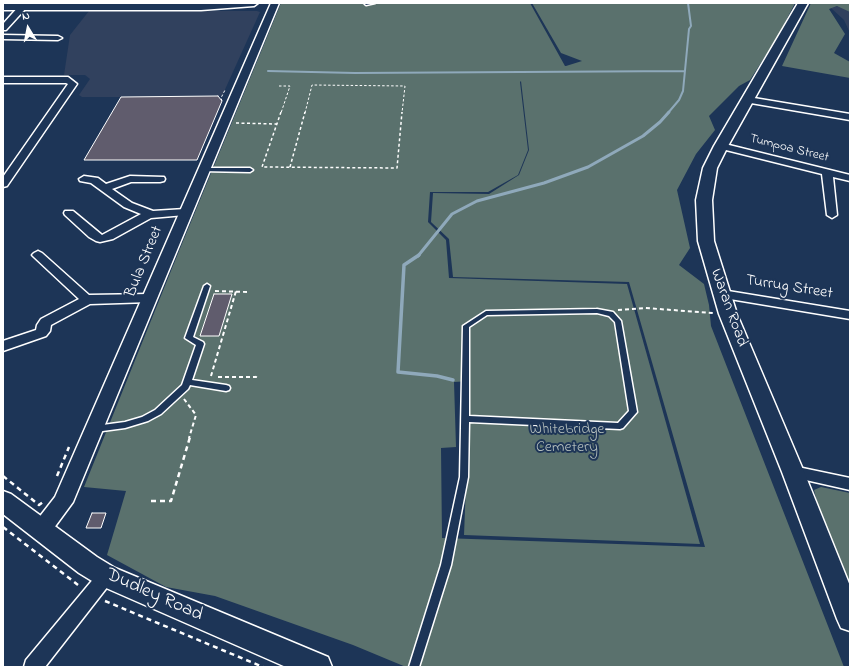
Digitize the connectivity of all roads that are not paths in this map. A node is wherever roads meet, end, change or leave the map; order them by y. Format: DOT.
graph roads {
  1 [pos="254,3"];
  2 [pos="275,3"];
  3 [pos="366,3"];
  4 [pos="373,3"];
  5 [pos="803,3"];
  6 [pos="100,5"];
  7 [pos="3,7"];
  8 [pos="23,7"];
  9 [pos="3,28"];
  10 [pos="3,37"];
  11 [pos="58,38"];
  12 [pos="3,80"];
  13 [pos="748,100"];
  14 [pos="850,117"];
  15 [pos="721,146"];
  16 [pos="203,170"];
  17 [pos="250,170"];
  18 [pos="827,173"];
  19 [pos="850,178"];
  20 [pos="84,179"];
  21 [pos="160,179"];
  22 [pos="3,184"];
  23 [pos="104,188"];
  24 [pos="185,212"];
  25 [pos="69,214"];
  26 [pos="150,214"];
  27 [pos="832,215"];
  28 [pos="38,256"];
  29 [pos="206,288"];
  30 [pos="722,294"];
  31 [pos="150,298"];
  32 [pos="89,299"];
  33 [pos="850,315"];
  34 [pos="3,346"];
  35 [pos="187,382"];
  36 [pos="226,388"];
  37 [pos="465,419"];
  38 [pos="95,429"];
  39 [pos="793,472"];
  40 [pos="850,484"];
  41 [pos="3,501"];
  42 [pos="41,530"];
  43 [pos="103,587"];
  44 [pos="850,619"];
  45 [pos="32,667"];
  46 [pos="318,667"];
  47 [pos="414,667"];
  1 -- 6 [label="street"];
  2 -- 16 [label="street, Bula Street"];
  3 -- 4 [label="lane"];
  5 -- 13 [label="main road, Waran Road"];
  6 -- 8 [label="street"];
  7 -- 8 [label="street"];
  8 -- 9 [label="street"];
  10 -- 11 [label="street"];
  12 -- 22 [label="street"];
  13 -- 14 [label="street"];
  13 -- 15 [label="main road, Waran Road"];
  15 -- 18 [label="street, Tumpoa Street"];
  15 -- 30 [label="main road, Waran Road"];
  16 -- 17 [label="lane"];
  16 -- 24 [label="street, Bula Street"];
  18 -- 19 [label="street, Tumpoa Street"];
  18 -- 27 [label="street"];
  20 -- 23 [label="street"];
  21 -- 23 [label="street"];
  23 -- 26 [label="street"];
  24 -- 26 [label="street"];
  24 -- 31 [label="street, Bula Street"];
  25 -- 26 [label="street"];
  28 -- 32 [label="street"];
  29 -- 35 [label="lane"];
  30 -- 33 [label="street, Turrug Street"];
  30 -- 39 [label="main road, Waran Road"];
  31 -- 32 [label="street"];
  31 -- 38 [label="street, Bula Street"];
  32 -- 34 [label="street"];
  35 -- 36 [label="lane"];
  35 -- 38 [label="lane"];
  37 -- 37 [label="lane"];
  37 -- 47 [label="lane"];
  38 -- 42 [label="street, Bula Street"];
  39 -- 40 [label="street"];
  39 -- 44 [label="main road, Waran Road"];
  41 -- 42 [label="main road, Dudley Road"];
  42 -- 43 [label="main road, Dudley Road"];
  43 -- 45 [label="street"];
  43 -- 46 [label="main road, Dudley Road"];
}
